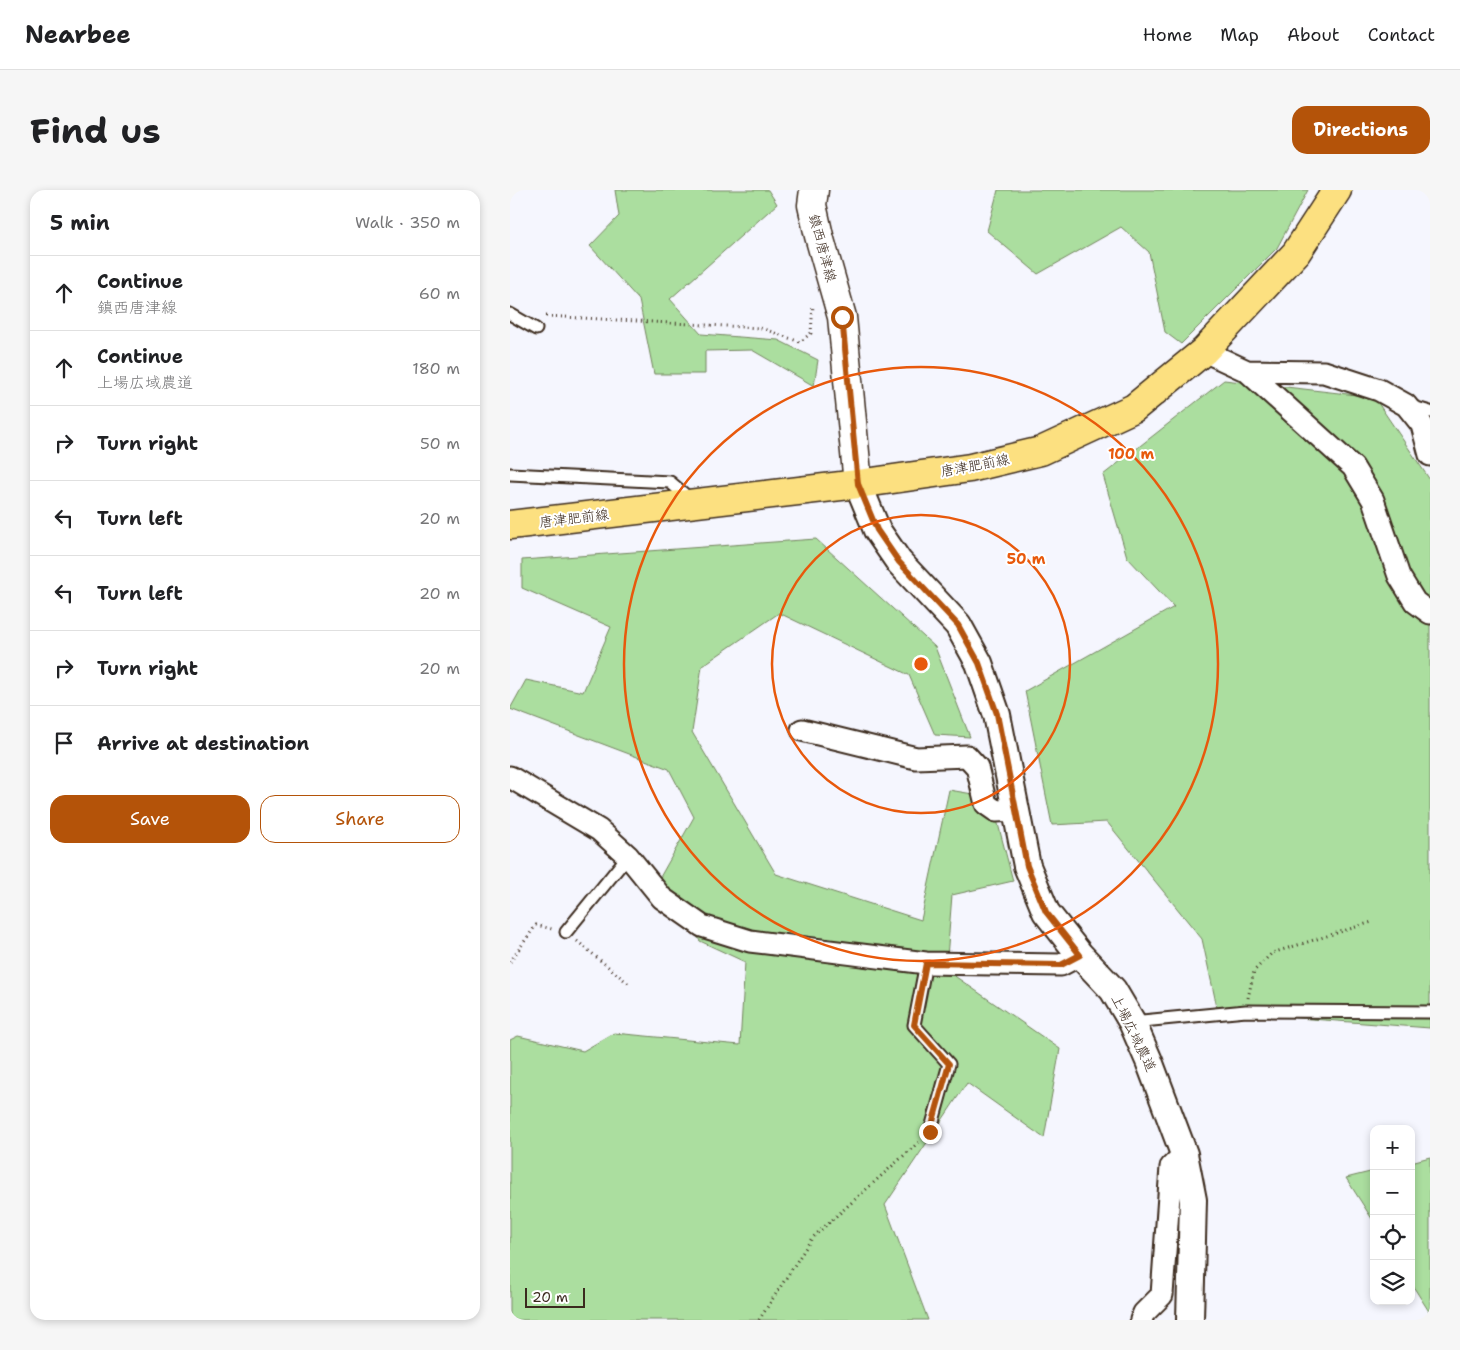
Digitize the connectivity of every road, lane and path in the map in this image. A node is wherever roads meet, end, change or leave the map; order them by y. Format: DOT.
graph roads {
  1 [pos="814,190"];
  2 [pos="1337,190"];
  3 [pos="814,304"];
  4 [pos="510,314"];
  5 [pos="539,316"];
  6 [pos="536,329"];
  7 [pos="1204,351"];
  8 [pos="1247,371"];
  9 [pos="1406,404"];
  10 [pos="1430,412"];
  11 [pos="1430,454"];
  12 [pos="510,474"];
  13 [pos="858,484"];
  14 [pos="696,503"];
  15 [pos="510,526"];
  16 [pos="1430,613"];
  17 [pos="802,730"];
  18 [pos="510,777"];
  19 [pos="1016,810"];
  20 [pos="628,856"];
  21 [pos="1372,922"];
  22 [pos="566,932"];
  23 [pos="1080,955"];
  24 [pos="926,963"];
  25 [pos="1246,1010"];
  26 [pos="1430,1012"];
  27 [pos="1132,1022"];
  28 [pos="930,1132"];
  29 [pos="1184,1154"];
  30 [pos="759,1320"];
  31 [pos="1141,1320"];
  32 [pos="1190,1320"];
  1 -- 13 [label="main road, 鎮西唐津線"];
  2 -- 7 [label="main road, 唐津肥前線"];
  3 -- 5 [label="path"];
  4 -- 6 [label="lane"];
  7 -- 8 [label="street"];
  7 -- 13 [label="main road, 唐津肥前線"];
  8 -- 9 [label="street"];
  8 -- 16 [label="street"];
  9 -- 10 [label="lane"];
  9 -- 11 [label="street"];
  12 -- 14 [label="lane"];
  13 -- 14 [label="main road, 唐津肥前線"];
  13 -- 19 [label="street, 上場広域農道"];
  14 -- 15 [label="main road, 唐津肥前線"];
  17 -- 19 [label="street"];
  18 -- 20 [label="street"];
  19 -- 23 [label="street, 上場広域農道"];
  20 -- 22 [label="lane"];
  20 -- 24 [label="street"];
  21 -- 25 [label="path"];
  23 -- 24 [label="street"];
  23 -- 27 [label="street, 上場広域農道"];
  24 -- 28 [label="lane"];
  25 -- 26 [label="lane"];
  25 -- 27 [label="lane"];
  27 -- 29 [label="street, 上場広域農道"];
  28 -- 30 [label="path"];
  29 -- 31 [label="street"];
  29 -- 32 [label="street, 上場広域農道"];
}
